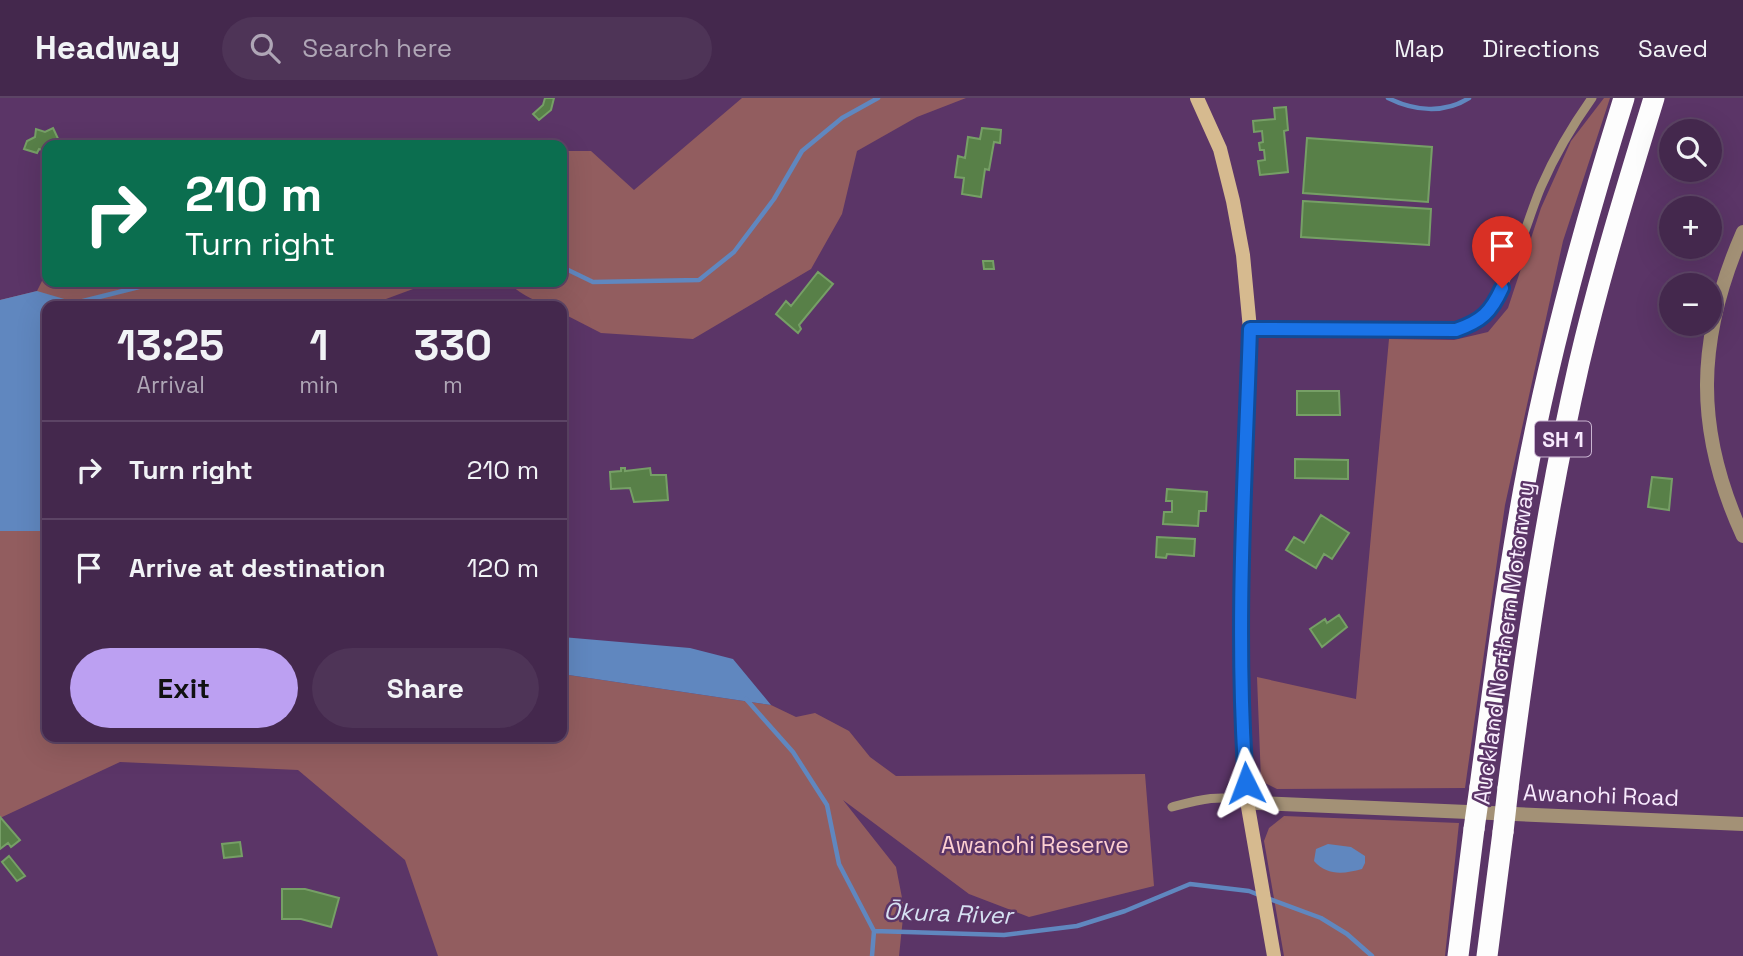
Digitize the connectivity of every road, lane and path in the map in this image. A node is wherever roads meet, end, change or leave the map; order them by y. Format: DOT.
graph roads {
  1 [pos="1197,98"];
  2 [pos="1592,98"];
  3 [pos="1624,98"];
  4 [pos="1654,98"];
  5 [pos="1743,232"];
  6 [pos="1371,328"];
  7 [pos="1250,329"];
  8 [pos="1743,536"];
  9 [pos="1247,801"];
  10 [pos="1172,807"];
  11 [pos="1743,824"];
  12 [pos="1488,950"];
  13 [pos="1274,956"];
  14 [pos="1458,956"];
  1 -- 7 [label="main road"];
  2 -- 6 [label="lane"];
  3 -- 14 [label="highway, Auckland Northern Motorway / SH 1, bridge"];
  4 -- 12 [label="highway, Auckland Northern Motorway / SH 1, bridge"];
  5 -- 8 [label="street"];
  6 -- 7 [label="street"];
  7 -- 9 [label="main road"];
  9 -- 10 [label="lane"];
  9 -- 11 [label="street, Awanohi Road"];
  9 -- 13 [label="main road"];
}
